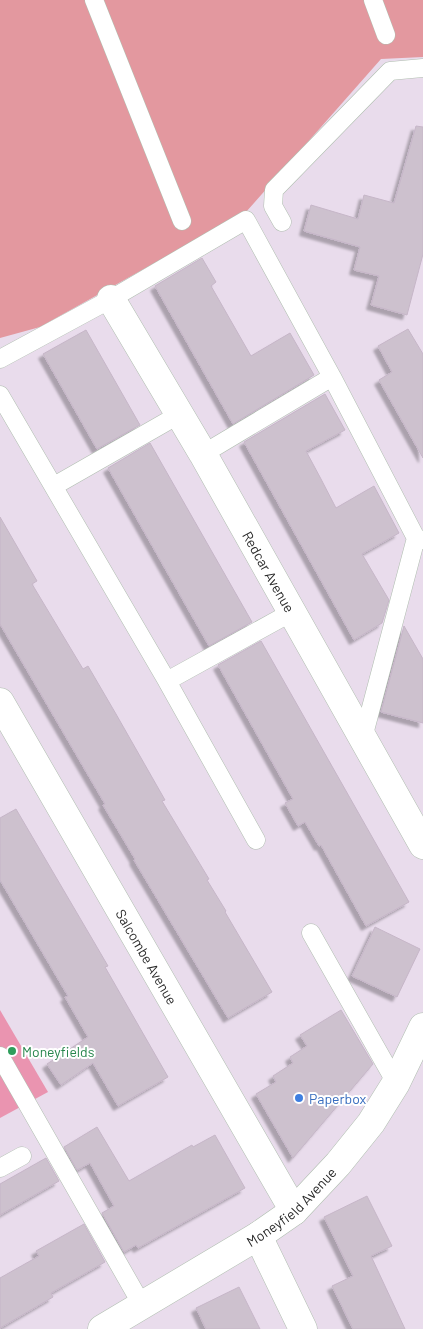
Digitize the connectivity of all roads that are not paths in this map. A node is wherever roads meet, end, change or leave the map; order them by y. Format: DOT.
graph roads {
  1 [pos="94,0"];
  2 [pos="373,0"];
  3 [pos="386,35"];
  4 [pos="423,68"];
  5 [pos="182,221"];
  6 [pos="282,222"];
  7 [pos="111,299"];
  8 [pos="0,358"];
  9 [pos="332,377"];
  10 [pos="0,395"];
  11 [pos="180,414"];
  12 [pos="202,454"];
  13 [pos="54,486"];
  14 [pos="419,539"];
  15 [pos="292,612"];
  16 [pos="167,681"];
  17 [pos="0,702"];
  18 [pos="363,738"];
  19 [pos="256,840"];
  20 [pos="423,845"];
  21 [pos="311,933"];
  22 [pos="423,1027"];
  23 [pos="0,1056"];
  24 [pos="396,1083"];
  25 [pos="22,1156"];
  26 [pos="0,1168"];
  27 [pos="294,1210"];
  28 [pos="258,1236"];
  29 [pos="142,1306"];
  30 [pos="102,1329"];
  31 [pos="303,1329"];
  1 -- 5 [label="lane"];
  2 -- 3 [label="lane"];
  4 -- 6 [label="lane"];
  7 -- 8 [label="lane"];
  7 -- 9 [label="lane"];
  7 -- 11 [label="street, Redcar Avenue"];
  9 -- 12 [label="lane"];
  9 -- 14 [label="lane"];
  10 -- 13 [label="lane"];
  11 -- 12 [label="street, Redcar Avenue"];
  11 -- 13 [label="lane"];
  12 -- 15 [label="street, Redcar Avenue"];
  13 -- 16 [label="lane"];
  14 -- 18 [label="lane"];
  15 -- 16 [label="lane"];
  15 -- 18 [label="street, Redcar Avenue"];
  16 -- 19 [label="lane"];
  17 -- 27 [label="street, Salcombe Avenue"];
  18 -- 20 [label="street, Redcar Avenue"];
  21 -- 24 [label="lane"];
  22 -- 24 [label="street, Moneyfield Avenue"];
  23 -- 29 [label="lane"];
  24 -- 27 [label="street, Moneyfield Avenue"];
  25 -- 26 [label="lane"];
  27 -- 28 [label="street, Moneyfield Avenue"];
  28 -- 29 [label="street, Moneyfield Avenue"];
  28 -- 31 [label="street"];
  29 -- 30 [label="street, Moneyfield Avenue"];
}
